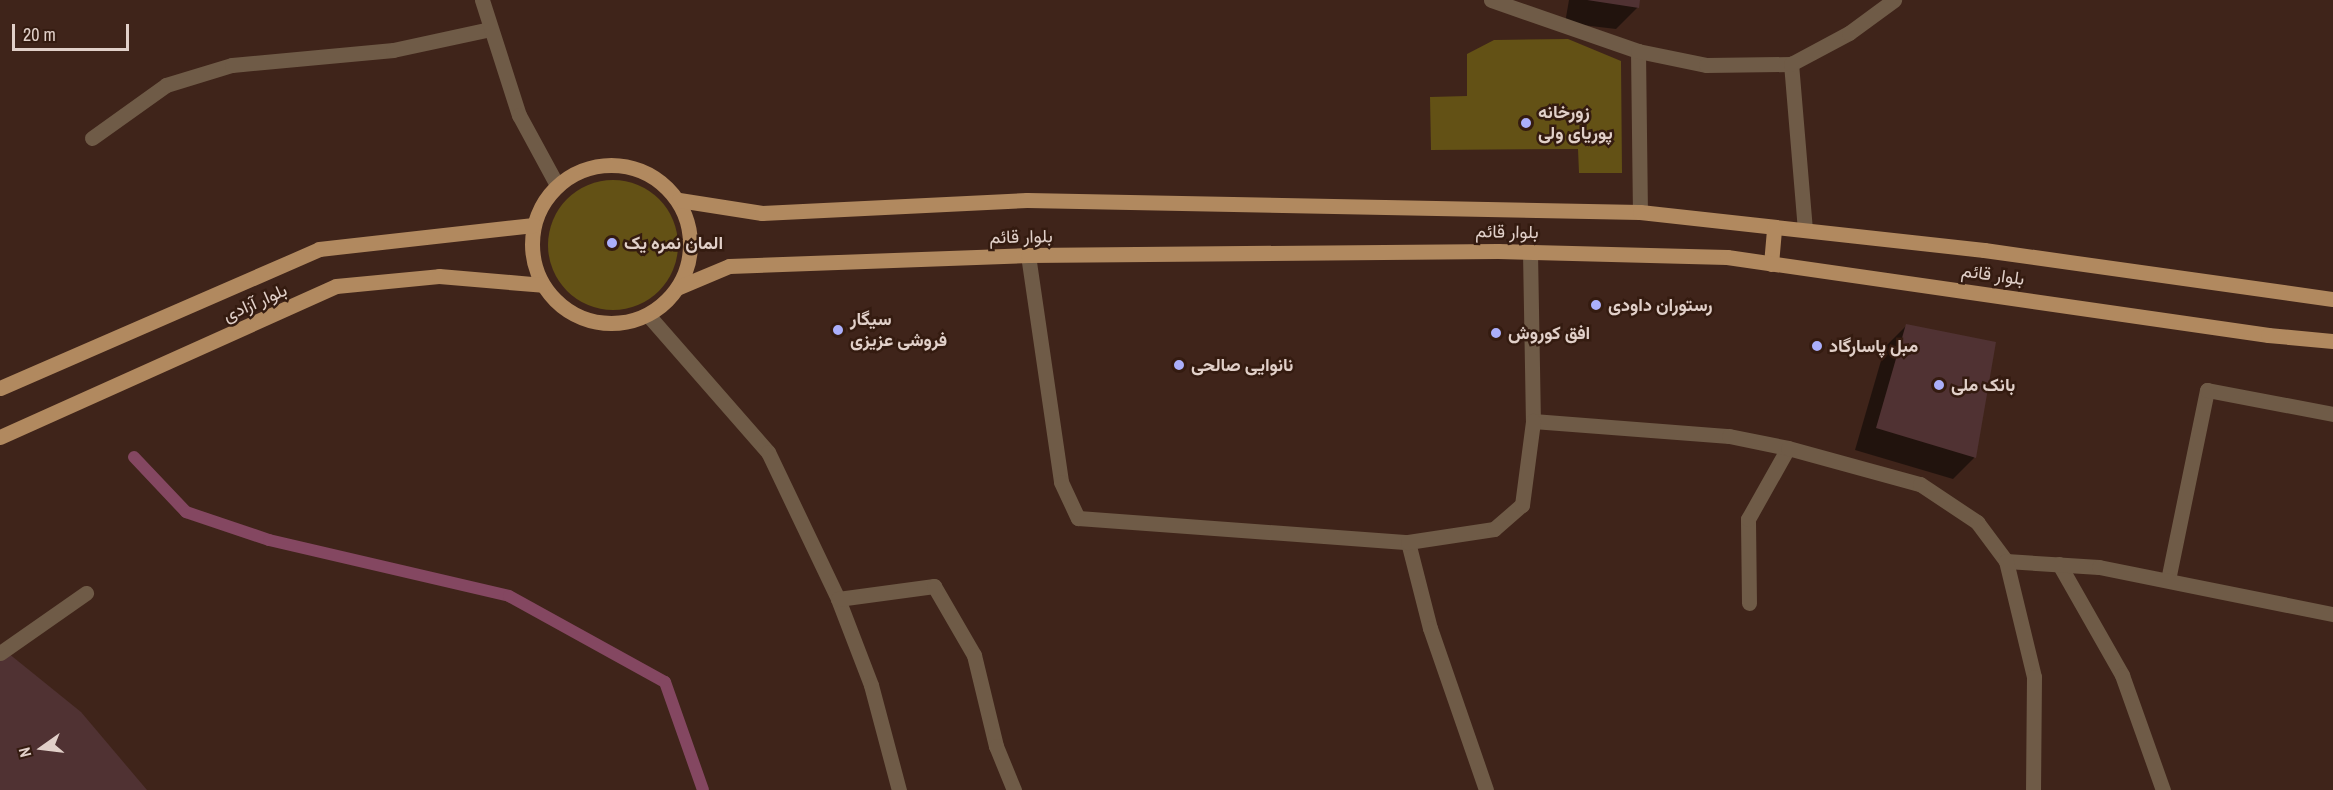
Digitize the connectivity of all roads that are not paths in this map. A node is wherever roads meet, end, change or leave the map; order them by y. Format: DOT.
graph roads {
  1 [pos="482,0"];
  2 [pos="1491,0"];
  3 [pos="1894,0"];
  4 [pos="490,29"];
  5 [pos="1638,51"];
  6 [pos="1791,64"];
  7 [pos="92,138"];
  8 [pos="557,185"];
  9 [pos="679,200"];
  10 [pos="1640,212"];
  11 [pos="534,225"];
  12 [pos="1774,227"];
  13 [pos="1805,230"];
  14 [pos="1530,252"];
  15 [pos="1028,255"];
  16 [pos="1771,264"];
  17 [pos="543,285"];
  18 [pos="680,287"];
  19 [pos="2333,299"];
  20 [pos="648,315"];
  21 [pos="2333,340"];
  22 [pos="0,388"];
  23 [pos="2333,414"];
  24 [pos="1533,421"];
  25 [pos="0,437"];
  26 [pos="1788,448"];
  27 [pos="1408,542"];
  28 [pos="2006,561"];
  29 [pos="2059,564"];
  30 [pos="2168,580"];
  31 [pos="86,593"];
  32 [pos="838,599"];
  33 [pos="1749,603"];
  34 [pos="2333,614"];
  35 [pos="0,653"];
  36 [pos="899,790"];
  37 [pos="1014,790"];
  38 [pos="1486,790"];
  39 [pos="2033,790"];
  40 [pos="2163,790"];
  1 -- 4 [label="street"];
  2 -- 5 [label="street"];
  3 -- 6 [label="street"];
  4 -- 7 [label="street"];
  4 -- 8 [label="street"];
  5 -- 6 [label="street"];
  5 -- 10 [label="street"];
  6 -- 13 [label="street"];
  8 -- 9 [label="main road"];
  8 -- 11 [label="main road"];
  9 -- 10 [label="main road, بلوار قائم"];
  9 -- 18 [label="main road"];
  10 -- 12 [label="main road, بلوار قائم"];
  11 -- 17 [label="main road"];
  11 -- 22 [label="main road, بلوار آزادی"];
  12 -- 13 [label="main road, بلوار قائم"];
  12 -- 16 [label="main road"];
  13 -- 19 [label="main road, بلوار قائم"];
  14 -- 15 [label="main road, بلوار قائم"];
  14 -- 16 [label="main road, بلوار قائم"];
  14 -- 24 [label="street"];
  15 -- 18 [label="main road, بلوار قائم"];
  15 -- 27 [label="street"];
  16 -- 21 [label="main road, بلوار قائم"];
  17 -- 20 [label="main road"];
  17 -- 25 [label="main road, بلوار آزادی"];
  18 -- 20 [label="main road"];
  20 -- 32 [label="street"];
  23 -- 30 [label="street"];
  24 -- 26 [label="street"];
  24 -- 27 [label="street"];
  26 -- 28 [label="street"];
  26 -- 33 [label="street"];
  27 -- 38 [label="street"];
  28 -- 29 [label="street"];
  28 -- 39 [label="street"];
  29 -- 30 [label="street"];
  29 -- 40 [label="street"];
  30 -- 34 [label="street"];
  31 -- 35 [label="street"];
  32 -- 36 [label="street"];
  32 -- 37 [label="street"];
}
